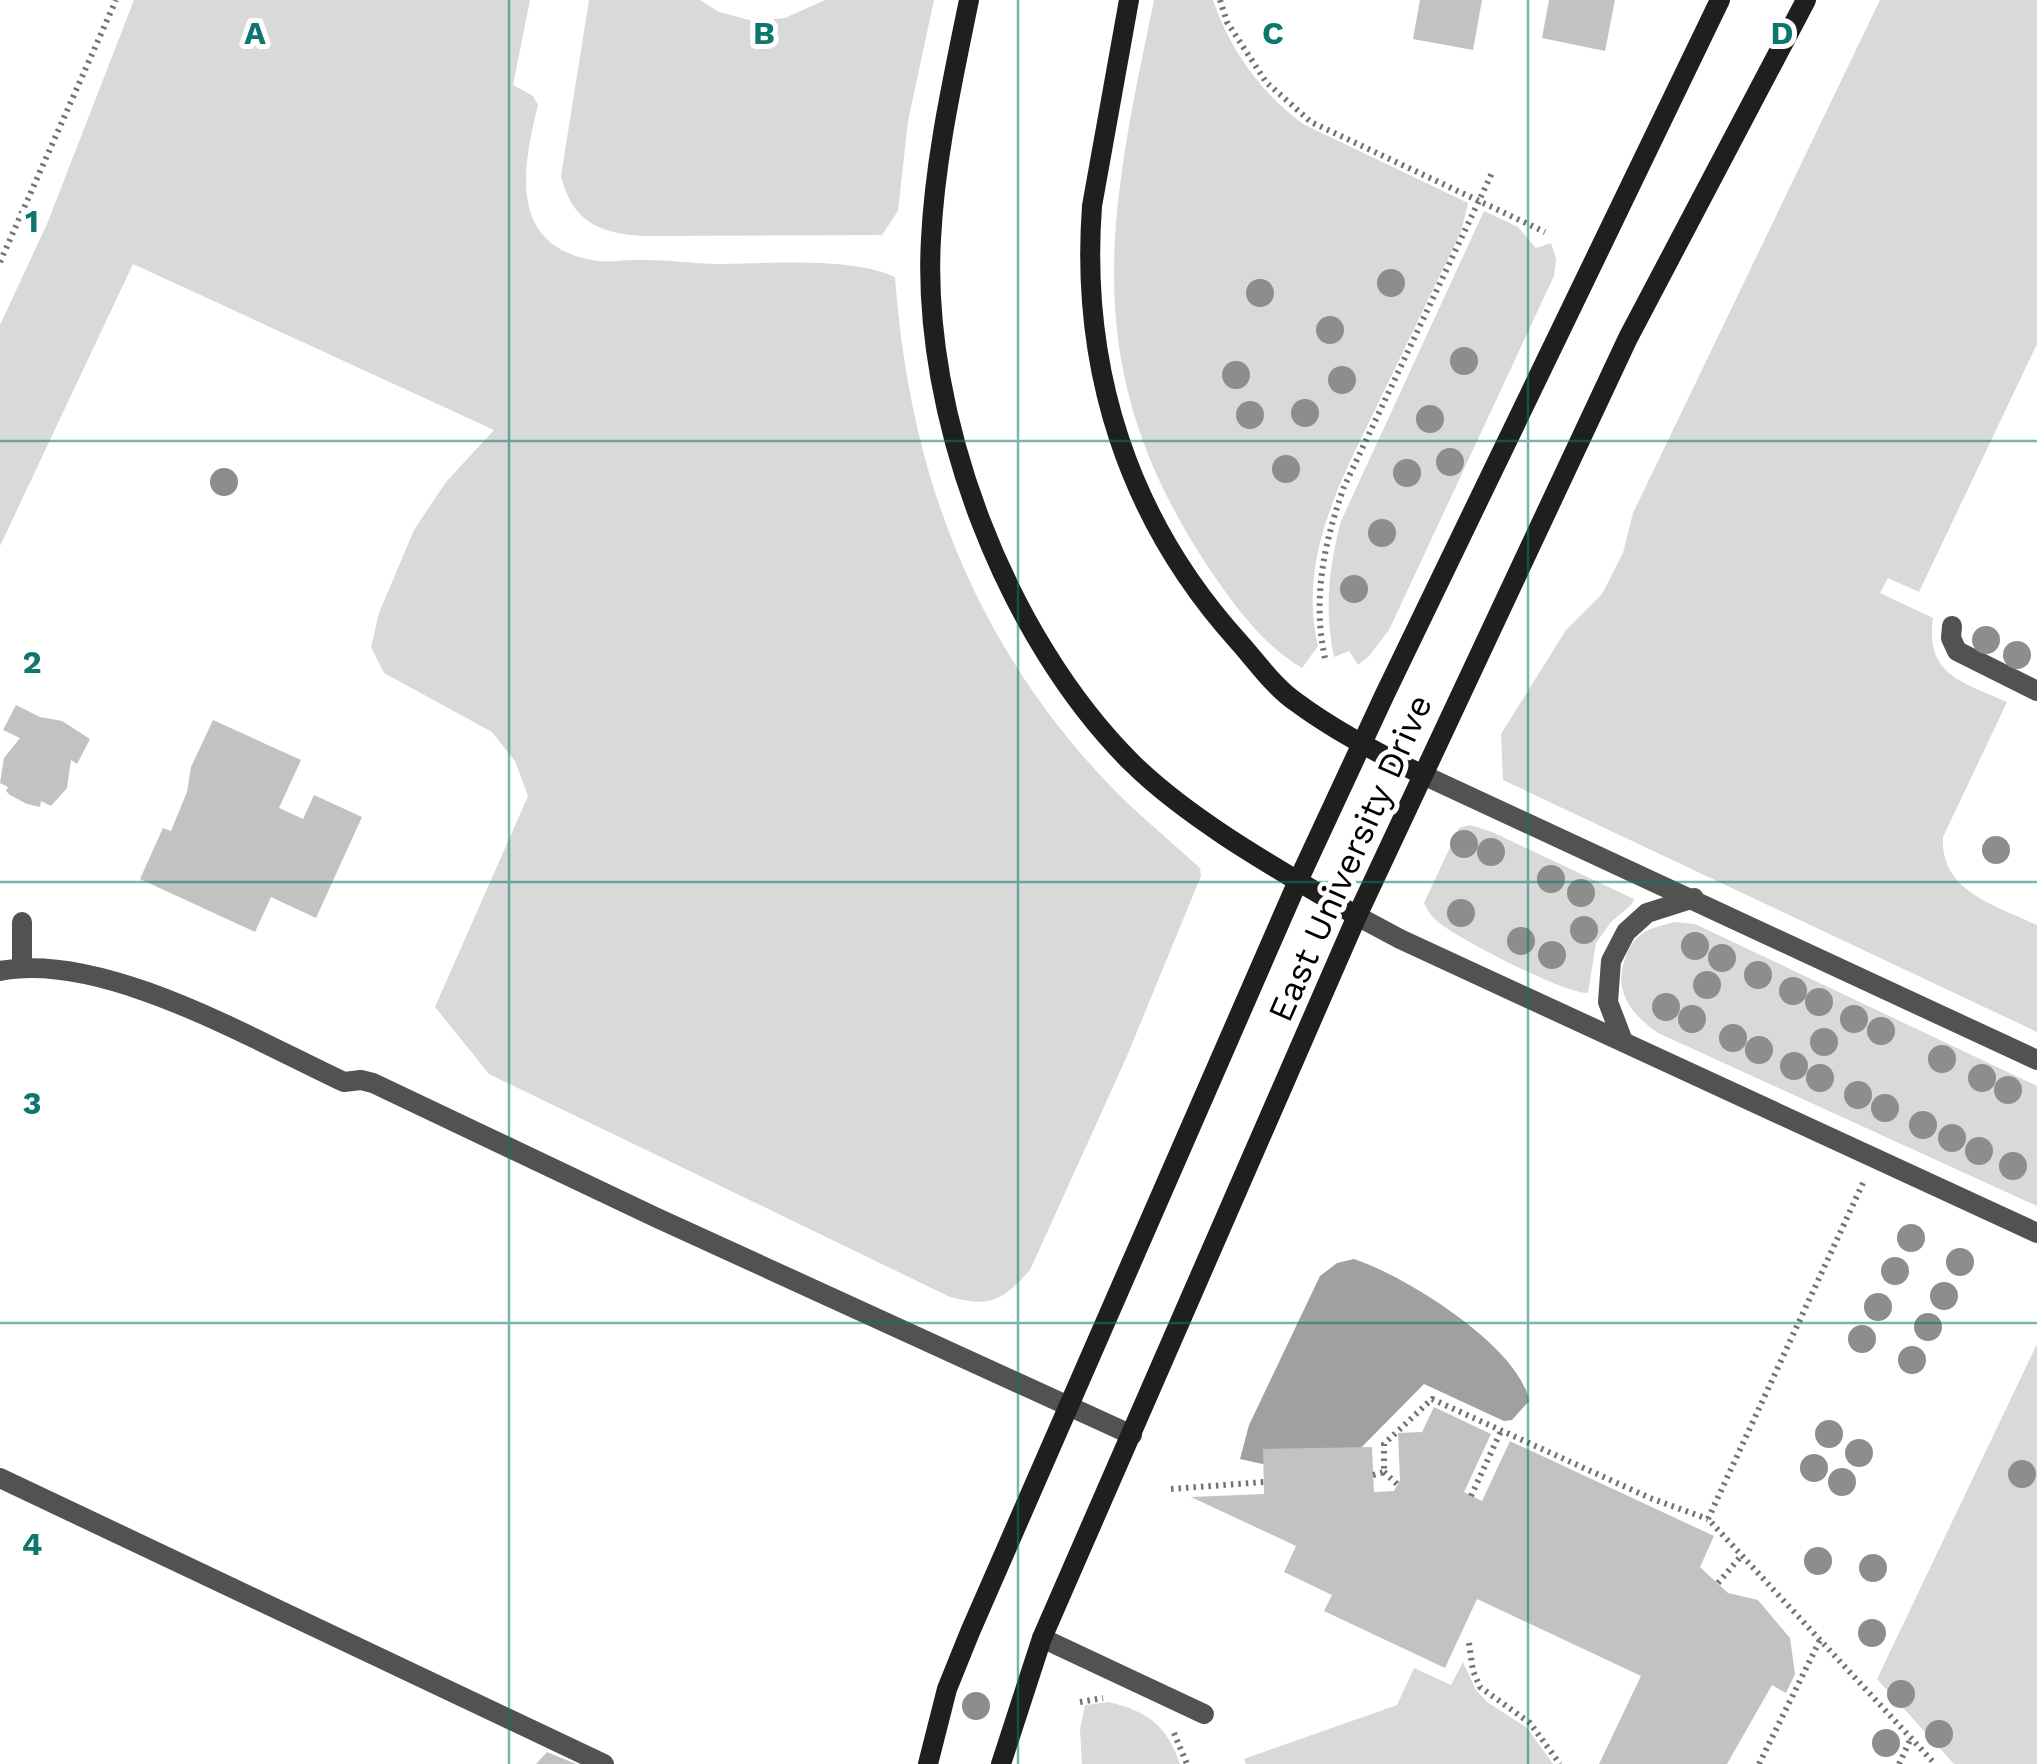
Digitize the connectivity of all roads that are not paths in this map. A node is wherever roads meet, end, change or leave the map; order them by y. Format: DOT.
graph roads {
  1 [pos="969,0"];
  2 [pos="1129,0"];
  3 [pos="1720,0"];
  4 [pos="1806,0"];
  5 [pos="1952,626"];
  6 [pos="2037,690"];
  7 [pos="1361,746"];
  8 [pos="1422,774"];
  9 [pos="1298,881"];
  10 [pos="1694,898"];
  11 [pos="1356,916"];
  12 [pos="22,922"];
  13 [pos="22,966"];
  14 [pos="0,970"];
  15 [pos="1623,1042"];
  16 [pos="2037,1060"];
  17 [pos="2037,1233"];
  18 [pos="1067,1406"];
  19 [pos="1132,1435"];
  20 [pos="0,1478"];
  21 [pos="1042,1638"];
  22 [pos="946,1688"];
  23 [pos="1204,1714"];
  24 [pos="604,1764"];
  25 [pos="912,1764"];
  26 [pos="928,1764"];
  27 [pos="1001,1764"];
  1 -- 9 [label="street"];
  2 -- 7 [label="street"];
  3 -- 7 [label="street, East University Drive"];
  4 -- 8 [label="street, East University Drive"];
  5 -- 6 [label="street"];
  7 -- 8 [label="street"];
  7 -- 9 [label="street, East University Drive"];
  8 -- 10 [label="street"];
  8 -- 11 [label="street, East University Drive"];
  9 -- 11 [label="street"];
  9 -- 18 [label="street, East University Drive"];
  10 -- 15 [label="street"];
  10 -- 16 [label="street"];
  11 -- 15 [label="street"];
  11 -- 19 [label="street, East University Drive"];
  12 -- 13 [label="street"];
  13 -- 14 [label="street"];
  13 -- 18 [label="street"];
  15 -- 17 [label="street"];
  18 -- 19 [label="street"];
  18 -- 22 [label="street, East University Drive"];
  19 -- 21 [label="street, East University Drive"];
  20 -- 24 [label="street"];
  21 -- 23 [label="street"];
  21 -- 27 [label="street, East University Drive"];
  22 -- 25 [label="street"];
  22 -- 26 [label="street, East University Drive"];
}
